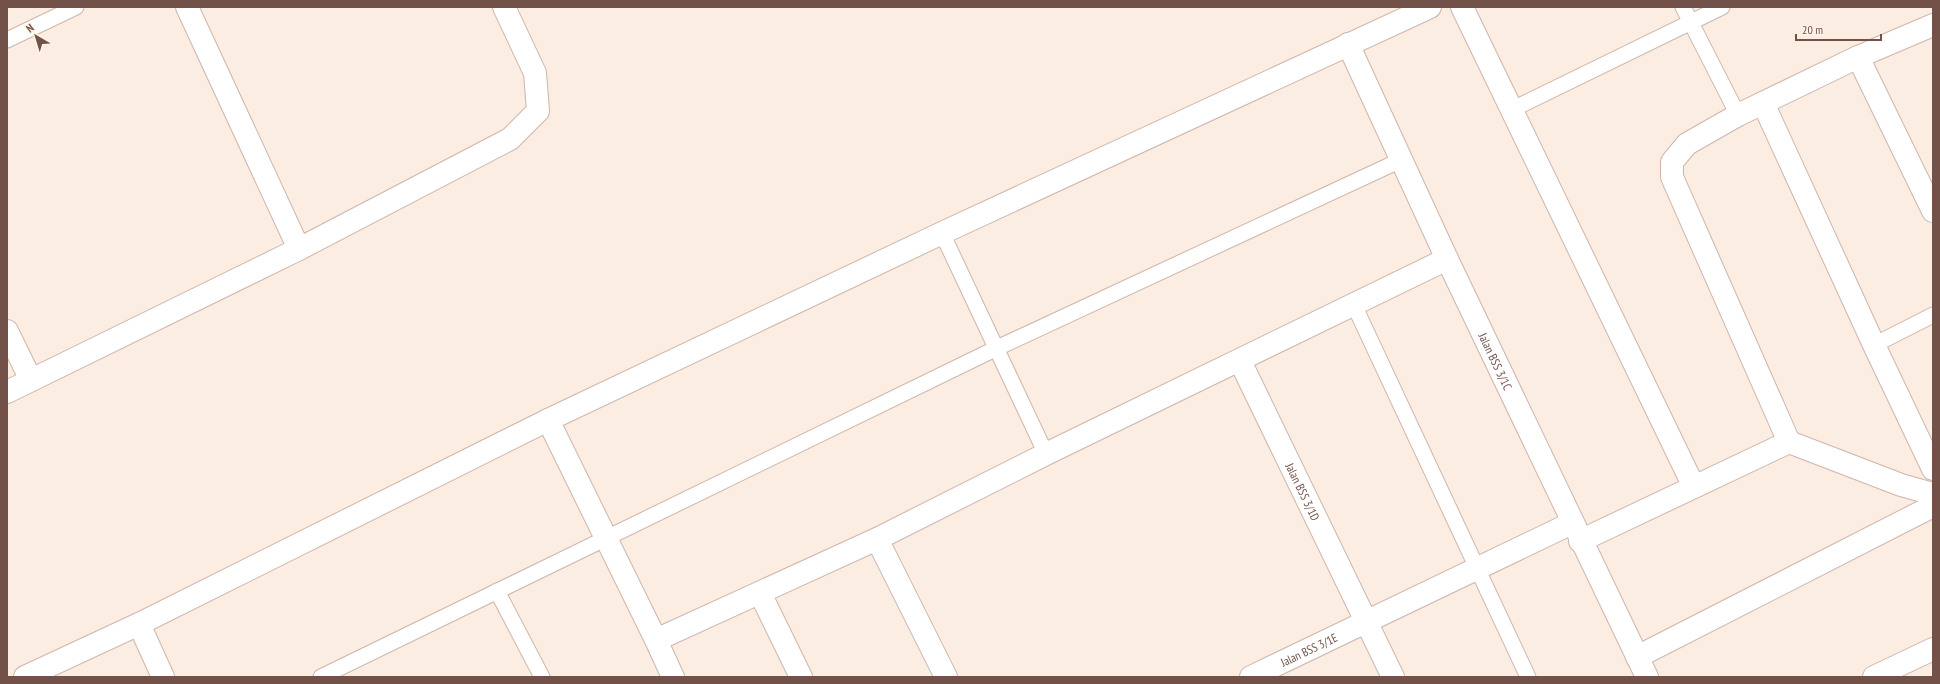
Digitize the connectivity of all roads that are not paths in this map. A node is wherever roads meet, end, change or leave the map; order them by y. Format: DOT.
graph roads {
  1 [pos="76,7"];
  2 [pos="187,7"];
  3 [pos="504,7"];
  4 [pos="1430,7"];
  5 [pos="1462,7"];
  6 [pos="1683,7"];
  7 [pos="1722,7"];
  8 [pos="1690,22"];
  9 [pos="1933,25"];
  10 [pos="7,40"];
  11 [pos="1348,44"];
  12 [pos="1858,57"];
  13 [pos="1763,103"];
  14 [pos="1510,110"];
  15 [pos="1738,115"];
  16 [pos="1401,160"];
  17 [pos="1933,211"];
  18 [pos="942,233"];
  19 [pos="300,249"];
  20 [pos="1447,259"];
  21 [pos="1354,305"];
  22 [pos="1933,315"];
  23 [pos="7,331"];
  24 [pos="1874,345"];
  25 [pos="997,348"];
  26 [pos="1240,361"];
  27 [pos="31,380"];
  28 [pos="7,392"];
  29 [pos="548,420"];
  30 [pos="1789,442"];
  31 [pos="1046,454"];
  32 [pos="1933,469"];
  33 [pos="1694,487"];
  34 [pos="1933,494"];
  35 [pos="1933,506"];
  36 [pos="1576,532"];
  37 [pos="605,537"];
  38 [pos="878,539"];
  39 [pos="1476,570"];
  40 [pos="497,591"];
  41 [pos="760,593"];
  42 [pos="1366,622"];
  43 [pos="139,624"];
  44 [pos="656,640"];
  45 [pos="1933,649"];
  46 [pos="1637,657"];
  47 [pos="1912,670"];
  48 [pos="27,677"];
  49 [pos="163,677"];
  50 [pos="321,677"];
  51 [pos="542,677"];
  52 [pos="673,677"];
  53 [pos="801,677"];
  54 [pos="946,677"];
  55 [pos="1251,677"];
  56 [pos="1393,677"];
  57 [pos="1528,677"];
  58 [pos="1647,677"];
  59 [pos="1874,677"];
  1 -- 10 [label="lane"];
  2 -- 19 [label="street"];
  3 -- 19 [label="street"];
  4 -- 11 [label="street"];
  5 -- 14 [label="street"];
  6 -- 8 [label="lane"];
  7 -- 8 [label="lane"];
  8 -- 14 [label="lane"];
  8 -- 15 [label="lane"];
  9 -- 12 [label="street"];
  11 -- 16 [label="street, Jalan BSS 3/1C"];
  11 -- 18 [label="street"];
  12 -- 13 [label="street"];
  12 -- 17 [label="street"];
  13 -- 15 [label="street"];
  13 -- 24 [label="street"];
  14 -- 33 [label="street"];
  15 -- 30 [label="street"];
  16 -- 20 [label="street, Jalan BSS 3/1C"];
  16 -- 25 [label="lane"];
  18 -- 25 [label="lane"];
  18 -- 29 [label="street"];
  19 -- 27 [label="street"];
  20 -- 21 [label="street"];
  20 -- 36 [label="street, Jalan BSS 3/1C"];
  21 -- 26 [label="street"];
  21 -- 39 [label="lane"];
  22 -- 24 [label="lane"];
  23 -- 27 [label="street"];
  24 -- 32 [label="street"];
  25 -- 31 [label="lane"];
  25 -- 37 [label="lane"];
  26 -- 31 [label="street"];
  26 -- 42 [label="street, Jalan BSS 3/1D"];
  27 -- 28 [label="street"];
  29 -- 37 [label="street"];
  29 -- 43 [label="street"];
  30 -- 33 [label="street, Jalan BSS 3/1E"];
  30 -- 34 [label="street"];
  31 -- 38 [label="street"];
  33 -- 36 [label="street, Jalan BSS 3/1E"];
  35 -- 46 [label="street"];
  36 -- 39 [label="street, Jalan BSS 3/1E"];
  36 -- 46 [label="street, Jalan BSS 3/1C"];
  37 -- 40 [label="lane"];
  37 -- 44 [label="street"];
  38 -- 41 [label="street"];
  38 -- 54 [label="street"];
  39 -- 42 [label="street, Jalan BSS 3/1E"];
  39 -- 57 [label="lane"];
  40 -- 50 [label="lane"];
  40 -- 51 [label="lane"];
  41 -- 44 [label="street"];
  41 -- 53 [label="street"];
  42 -- 55 [label="street, Jalan BSS 3/1E"];
  42 -- 56 [label="street, Jalan BSS 3/1D"];
  43 -- 48 [label="street"];
  43 -- 49 [label="street"];
  44 -- 52 [label="street"];
  45 -- 47 [label="street"];
  46 -- 58 [label="street, Jalan BSS 3/1C"];
  47 -- 59 [label="street"];
}
